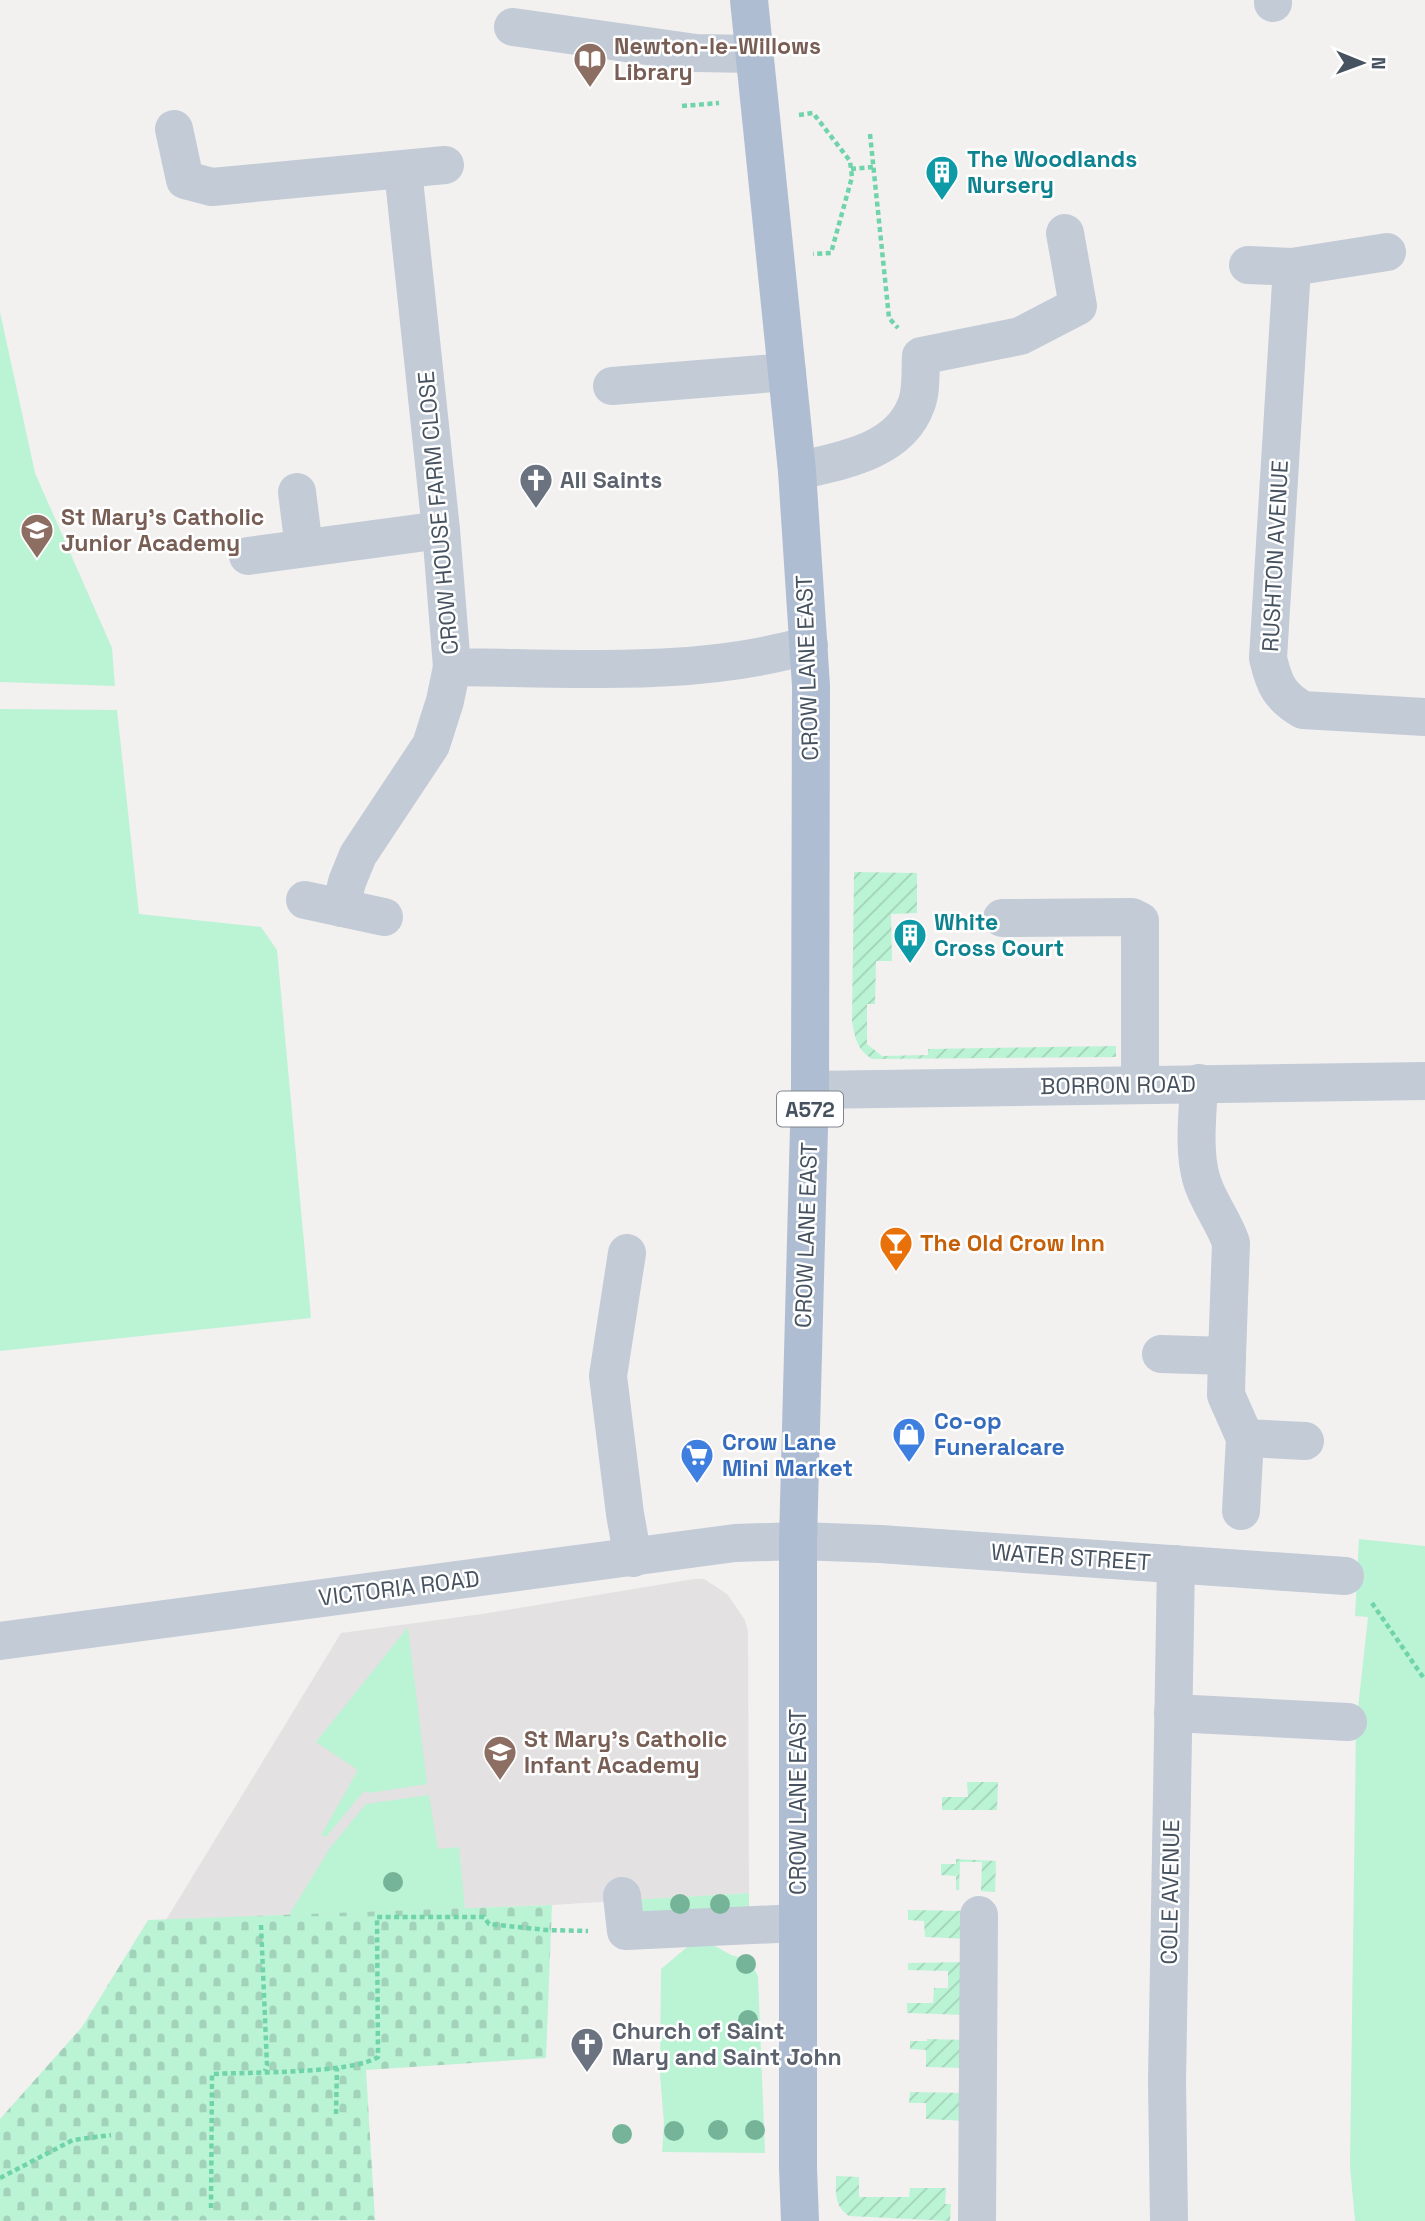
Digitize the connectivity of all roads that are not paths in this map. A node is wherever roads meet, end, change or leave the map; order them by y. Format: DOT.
graph roads {
  1 [pos="749,0"];
  2 [pos="513,27"];
  3 [pos="754,54"];
  4 [pos="174,130"];
  5 [pos="445,165"];
  6 [pos="403,170"];
  7 [pos="1065,233"];
  8 [pos="1387,252"];
  9 [pos="1248,265"];
  10 [pos="1292,267"];
  11 [pos="787,372"];
  12 [pos="611,386"];
  13 [pos="797,471"];
  14 [pos="297,492"];
  15 [pos="441,530"];
  16 [pos="304,548"];
  17 [pos="248,556"];
  18 [pos="809,645"];
  19 [pos="452,667"];
  20 [pos="1425,717"];
  21 [pos="384,917"];
  22 [pos="1002,918"];
  23 [pos="1425,1081"];
  24 [pos="1199,1083"];
  25 [pos="1139,1084"];
  26 [pos="810,1090"];
  27 [pos="627,1253"];
  28 [pos="1161,1354"];
  29 [pos="1227,1356"];
  30 [pos="1245,1438"];
  31 [pos="1305,1441"];
  32 [pos="1241,1511"];
  33 [pos="797,1541"];
  34 [pos="633,1558"];
  35 [pos="1176,1564"];
  36 [pos="1345,1576"];
  37 [pos="0,1641"];
  38 [pos="1173,1713"];
  39 [pos="1348,1722"];
  40 [pos="624,1914"];
  41 [pos="979,1916"];
  42 [pos="798,1923"];
  43 [pos="800,2221"];
  44 [pos="977,2221"];
  45 [pos="1169,2221"];
  1 -- 3 [label="main road, CROW LANE EAST / A572"];
  2 -- 3 [label="street"];
  3 -- 11 [label="main road, CROW LANE EAST / A572"];
  4 -- 6 [label="street"];
  5 -- 6 [label="street"];
  6 -- 15 [label="street, CROW HOUSE FARM CLOSE"];
  7 -- 13 [label="street"];
  8 -- 10 [label="street"];
  9 -- 10 [label="street"];
  10 -- 20 [label="street, RUSHTON AVENUE"];
  11 -- 12 [label="street"];
  11 -- 13 [label="main road, CROW LANE EAST / A572"];
  13 -- 18 [label="main road, CROW LANE EAST / A572"];
  14 -- 16 [label="street"];
  15 -- 16 [label="street"];
  15 -- 19 [label="street, CROW HOUSE FARM CLOSE"];
  16 -- 17 [label="street"];
  18 -- 19 [label="street, CROW HOUSE FARM CLOSE"];
  18 -- 26 [label="main road, CROW LANE EAST / A572"];
  19 -- 21 [label="street"];
  22 -- 25 [label="street"];
  23 -- 24 [label="street, BORRON ROAD"];
  24 -- 25 [label="street, BORRON ROAD"];
  24 -- 29 [label="street"];
  25 -- 26 [label="street, BORRON ROAD"];
  26 -- 33 [label="main road, CROW LANE EAST / A572"];
  27 -- 34 [label="street"];
  28 -- 29 [label="street"];
  29 -- 30 [label="street"];
  30 -- 31 [label="street"];
  30 -- 32 [label="street"];
  33 -- 34 [label="street, VICTORIA ROAD"];
  33 -- 35 [label="street, WATER STREET"];
  33 -- 42 [label="main road, CROW LANE EAST / A572"];
  34 -- 37 [label="street, VICTORIA ROAD"];
  35 -- 36 [label="street, WATER STREET"];
  35 -- 38 [label="street, COLE AVENUE"];
  38 -- 39 [label="street"];
  38 -- 45 [label="street, COLE AVENUE"];
  40 -- 42 [label="street"];
  41 -- 44 [label="street"];
  42 -- 43 [label="main road, CROW LANE EAST / A572"];
}
